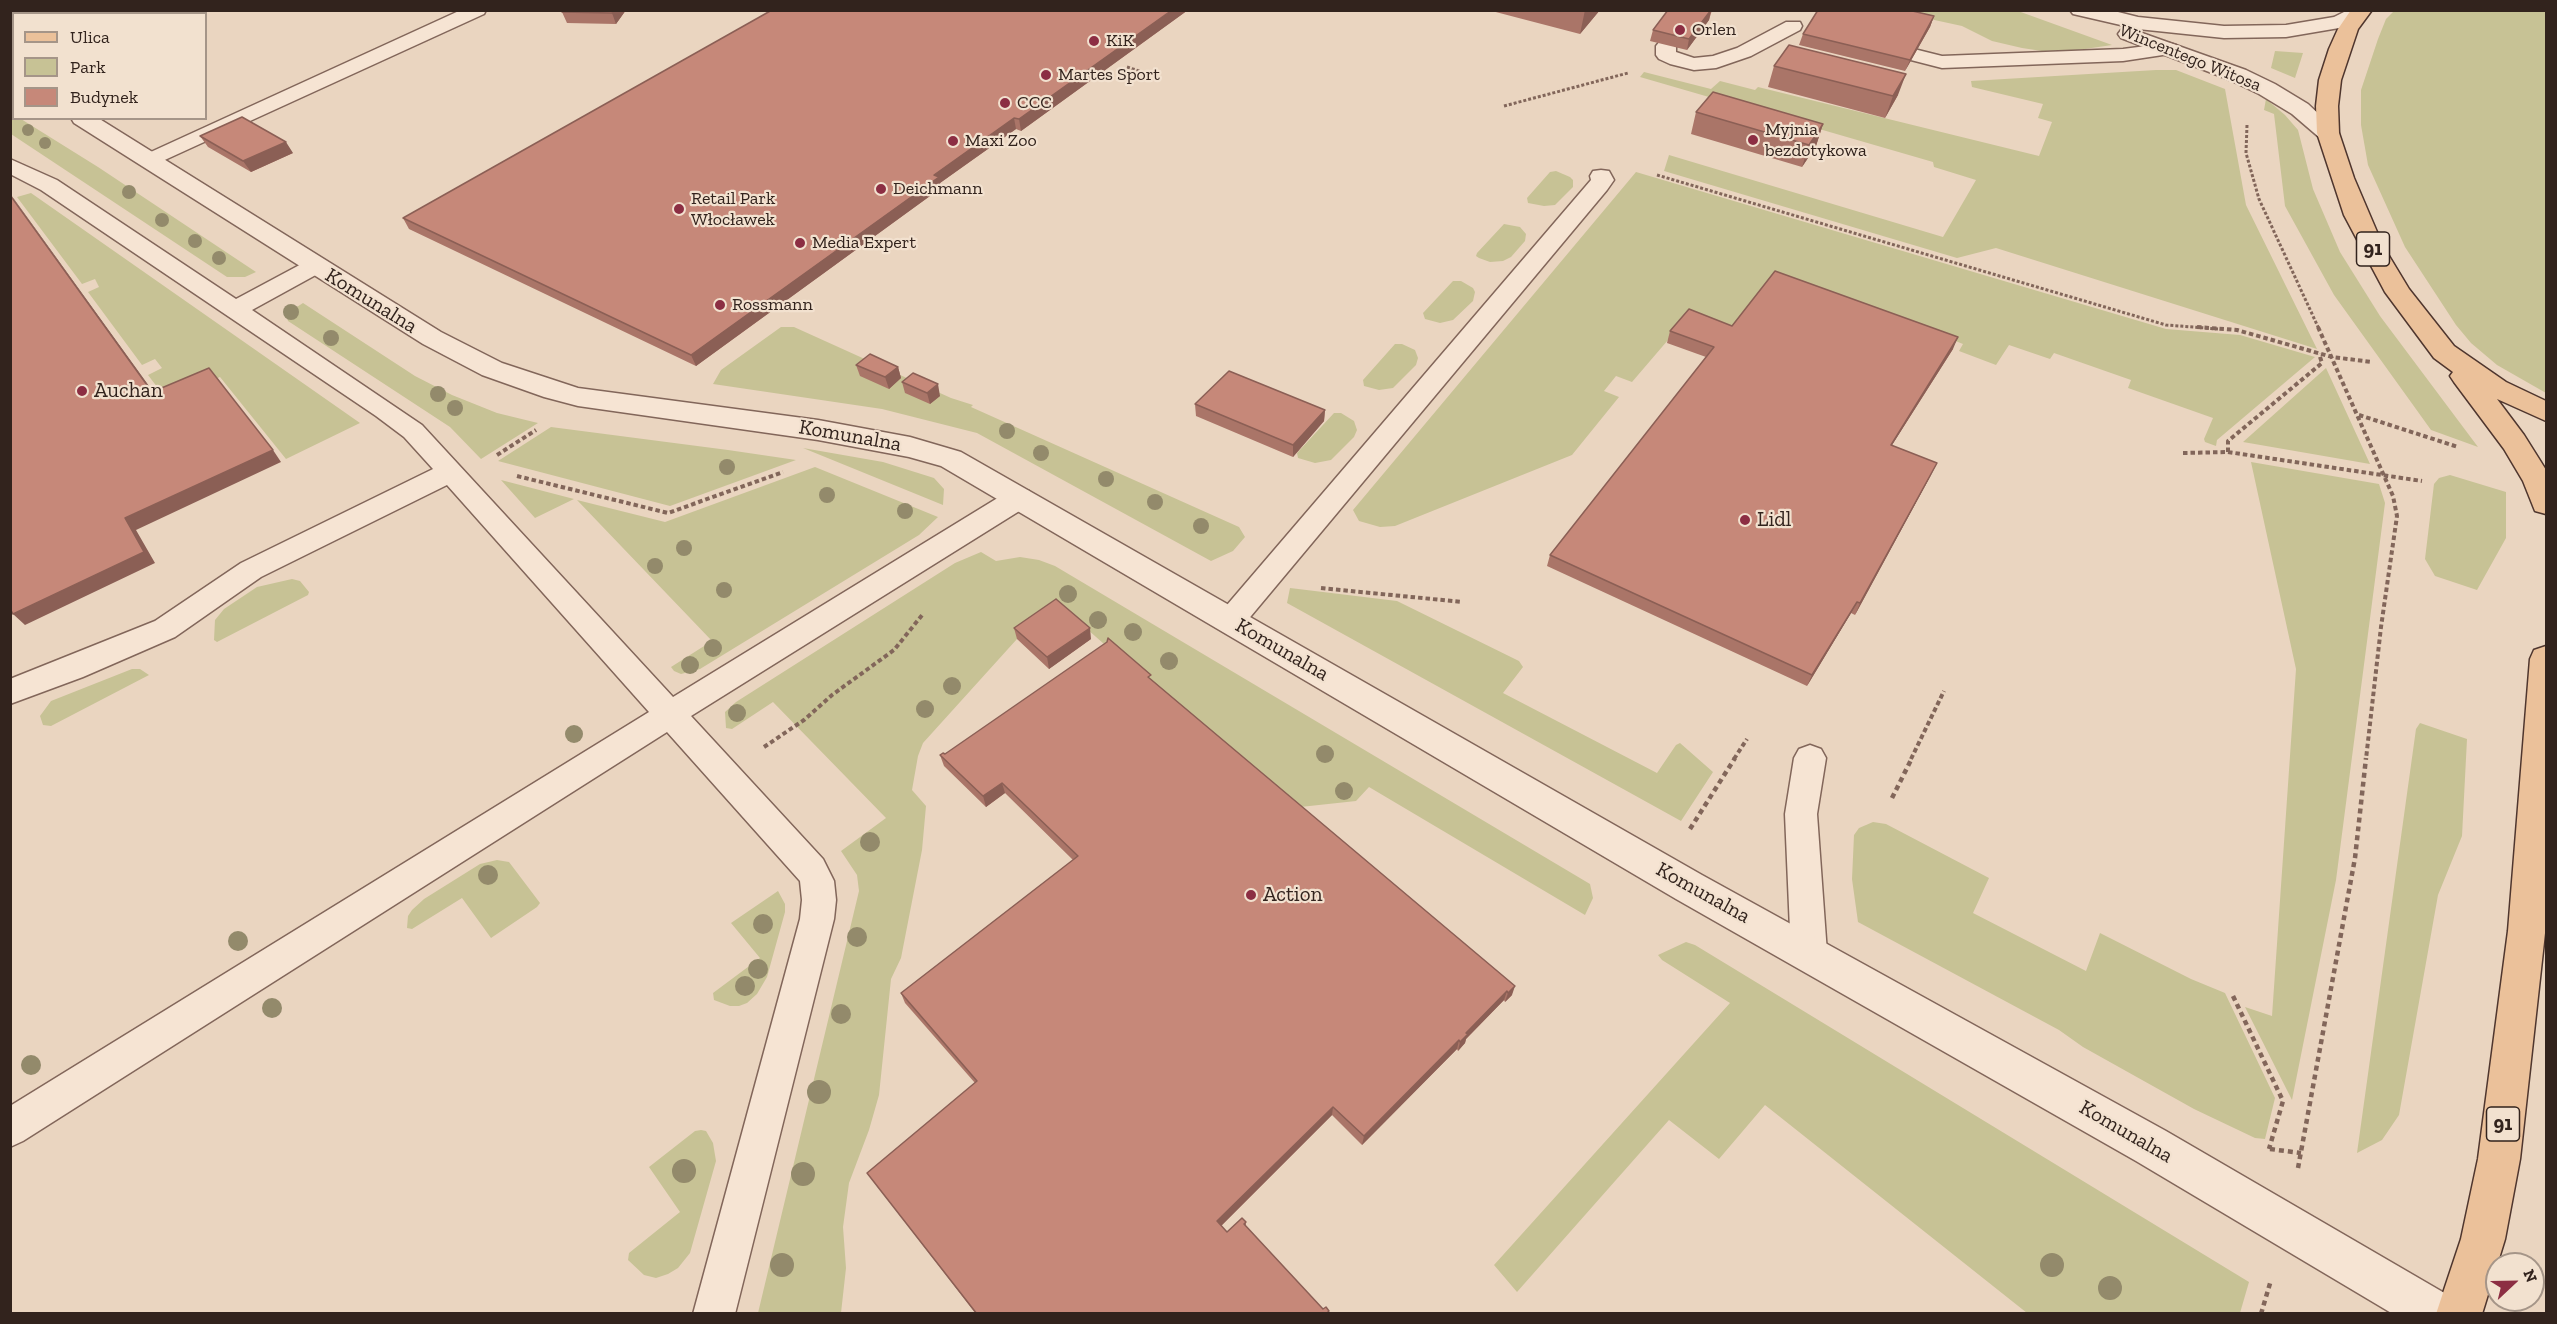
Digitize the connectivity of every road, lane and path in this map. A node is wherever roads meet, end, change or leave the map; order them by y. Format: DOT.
graph roads {
  1 [pos="477,10"];
  2 [pos="1696,10"];
  3 [pos="2079,10"];
  4 [pos="1779,12"];
  5 [pos="2360,12"];
  6 [pos="2169,50"];
  7 [pos="1914,55"];
  8 [pos="1127,67"];
  9 [pos="1634,72"];
  10 [pos="1150,75"];
  11 [pos="2258,85"];
  12 [pos="1504,106"];
  13 [pos="85,120"];
  14 [pos="2328,133"];
  15 [pos="149,160"];
  16 [pos="10,165"];
  17 [pos="1657,175"];
  18 [pos="1601,176"];
  19 [pos="315,266"];
  20 [pos="235,309"];
  21 [pos="2444,352"];
  22 [pos="2319,353"];
  23 [pos="2332,357"];
  24 [pos="2372,362"];
  25 [pos="2547,412"];
  26 [pos="2359,415"];
  27 [pos="538,429"];
  28 [pos="2228,452"];
  29 [pos="2183,453"];
  30 [pos="496,455"];
  31 [pos="784,471"];
  32 [pos="450,472"];
  33 [pos="2533,472"];
  34 [pos="514,475"];
  35 [pos="2384,475"];
  36 [pos="2422,481"];
  37 [pos="1019,498"];
  38 [pos="2547,504"];
  39 [pos="1264,582"];
  40 [pos="1462,602"];
  41 [pos="925,612"];
  42 [pos="1231,620"];
  43 [pos="2547,659"];
  44 [pos="10,692"];
  45 [pos="1944,692"];
  46 [pos="670,714"];
  47 [pos="1747,739"];
  48 [pos="1810,758"];
  49 [pos="724,774"];
  50 [pos="1892,798"];
  51 [pos="1686,834"];
  52 [pos="1809,953"];
  53 [pos="2232,996"];
  54 [pos="10,1128"];
  55 [pos="2264,1154"];
  56 [pos="2286,1225"];
  57 [pos="714,1314"];
  58 [pos="2261,1314"];
  59 [pos="2437,1314"];
  60 [pos="2458,1314"];
  1 -- 15 [label="lane"];
  2 -- 4 [label="lane"];
  3 -- 5 [label="street, Wincentego Witosa"];
  3 -- 6 [label="street, Wincentego Witosa"];
  5 -- 14 [label="main road, 91"];
  6 -- 7 [label="lane"];
  6 -- 11 [label="street, Wincentego Witosa"];
  8 -- 10 [label="path"];
  9 -- 12 [label="path"];
  11 -- 14 [label="street, Wincentego Witosa"];
  11 -- 23 [label="path"];
  13 -- 15 [label="street, Komunalna"];
  14 -- 21 [label="main road, 91"];
  15 -- 19 [label="street, Komunalna"];
  16 -- 20 [label="lane"];
  17 -- 22 [label="path"];
  18 -- 39 [label="lane"];
  19 -- 20 [label="lane"];
  19 -- 37 [label="street, Komunalna"];
  20 -- 32 [label="lane"];
  21 -- 25 [label="main road"];
  21 -- 33 [label="main road, 91"];
  22 -- 23 [label="path"];
  22 -- 28 [label="path"];
  23 -- 24 [label="path"];
  23 -- 26 [label="path"];
  26 -- 33 [label="path"];
  26 -- 35 [label="path"];
  27 -- 30 [label="path"];
  28 -- 29 [label="path"];
  28 -- 35 [label="path"];
  31 -- 34 [label="path"];
  32 -- 44 [label="lane"];
  32 -- 46 [label="lane"];
  33 -- 38 [label="main road, 91"];
  35 -- 36 [label="path"];
  35 -- 56 [label="path"];
  37 -- 42 [label="street, Komunalna"];
  37 -- 46 [label="lane"];
  39 -- 40 [label="path"];
  39 -- 42 [label="lane"];
  41 -- 49 [label="path"];
  42 -- 52 [label="street, Komunalna"];
  43 -- 60 [label="main road, 91"];
  45 -- 50 [label="path"];
  46 -- 49 [label="lane"];
  46 -- 54 [label="lane"];
  47 -- 51 [label="path"];
  48 -- 52 [label="lane"];
  49 -- 57 [label="lane"];
  52 -- 56 [label="street, Komunalna"];
  53 -- 55 [label="path"];
  56 -- 58 [label="path"];
  56 -- 59 [label="street, Komunalna"];
}
